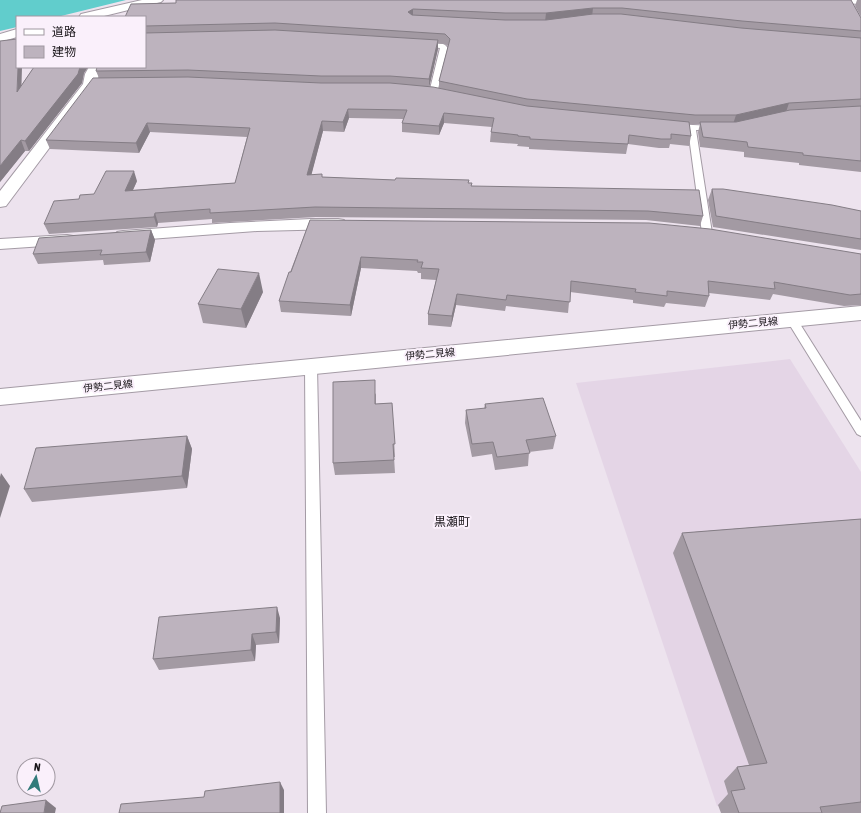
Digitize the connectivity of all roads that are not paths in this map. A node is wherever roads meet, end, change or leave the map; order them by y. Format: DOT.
graph roads {
  1 [pos="110,0"];
  2 [pos="157,0"];
  3 [pos="817,0"];
  4 [pos="861,2"];
  5 [pos="849,3"];
  6 [pos="119,13"];
  7 [pos="93,16"];
  8 [pos="16,33"];
  9 [pos="0,38"];
  10 [pos="414,44"];
  11 [pos="95,68"];
  12 [pos="433,93"];
  13 [pos="668,126"];
  14 [pos="692,128"];
  15 [pos="726,128"];
  16 [pos="0,202"];
  17 [pos="356,224"];
  18 [pos="707,233"];
  19 [pos="109,237"];
  20 [pos="80,239"];
  21 [pos="0,244"];
  22 [pos="861,313"];
  23 [pos="792,319"];
  24 [pos="311,366"];
  25 [pos="0,397"];
  26 [pos="861,431"];
  27 [pos="318,813"];
  1 -- 6 [label="street"];
  2 -- 6 [label="street"];
  3 -- 5 [label="lane"];
  4 -- 5 [label="lane"];
  6 -- 7 [label="street"];
  8 -- 9 [label="street"];
  10 -- 12 [label="lane"];
  11 -- 16 [label="street"];
  13 -- 14 [label="lane"];
  14 -- 15 [label="lane"];
  14 -- 18 [label="lane"];
  17 -- 19 [label="street"];
  20 -- 21 [label="street"];
  22 -- 23 [label="street, 伊勢二見線"];
  23 -- 24 [label="street, 伊勢二見線"];
  23 -- 26 [label="lane"];
  24 -- 25 [label="street, 伊勢二見線"];
  24 -- 27 [label="lane"];
}
